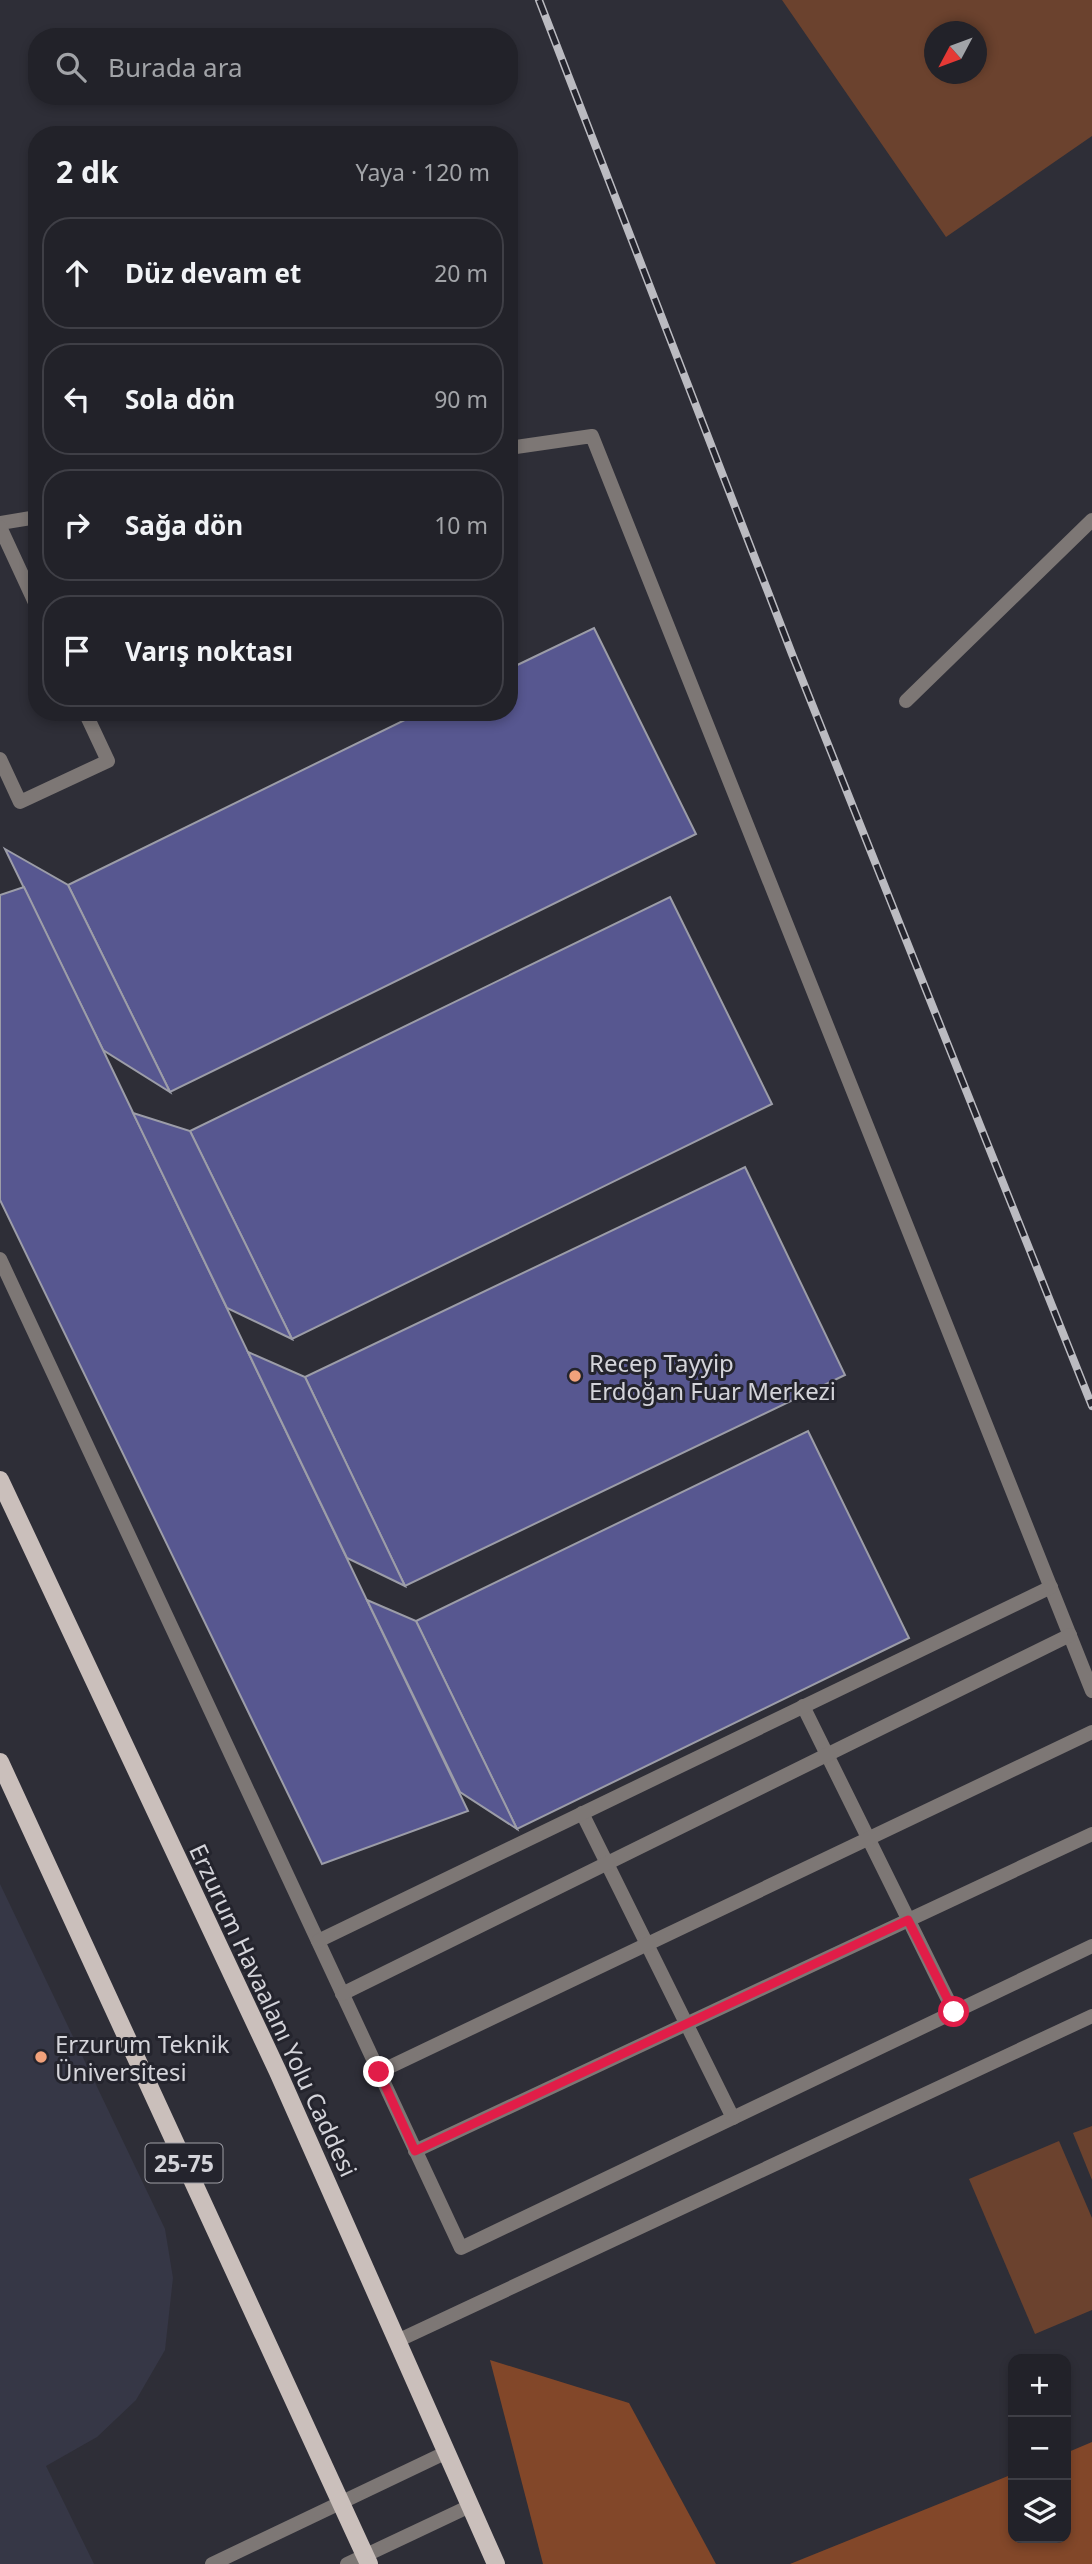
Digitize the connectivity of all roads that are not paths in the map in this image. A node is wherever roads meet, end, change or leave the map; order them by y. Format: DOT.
graph roads {
  1 [pos="518,447"];
  2 [pos="28,519"];
  3 [pos="1092,520"];
  4 [pos="0,525"];
  5 [pos="28,587"];
  6 [pos="906,701"];
  7 [pos="89,721"];
  8 [pos="0,759"];
  9 [pos="0,1259"];
  10 [pos="0,1480"];
  11 [pos="1051,1587"];
  12 [pos="1070,1635"];
  13 [pos="1092,1691"];
  14 [pos="803,1706"];
  15 [pos="1092,1732"];
  16 [pos="827,1755"];
  17 [pos="0,1762"];
  18 [pos="582,1813"];
  19 [pos="1092,1834"];
  20 [pos="868,1839"];
  21 [pos="607,1864"];
  22 [pos="908,1920"];
  23 [pos="317,1941"];
  24 [pos="647,1944"];
  25 [pos="1092,1946"];
  26 [pos="342,1994"];
  27 [pos="954,2012"];
  28 [pos="1092,2016"];
  29 [pos="686,2024"];
  30 [pos="379,2072"];
  31 [pos="733,2118"];
  32 [pos="415,2151"];
  33 [pos="397,2341"];
  34 [pos="447,2452"];
  35 [pos="340,2503"];
  36 [pos="470,2506"];
  37 [pos="367,2560"];
  38 [pos="212,2564"];
  39 [pos="347,2564"];
  40 [pos="496,2564"];
  1 -- 11 [label="street"];
  2 -- 4 [label="street"];
  3 -- 6 [label="street"];
  4 -- 5 [label="street"];
  7 -- 8 [label="street"];
  9 -- 23 [label="street"];
  10 -- 33 [label="main road, Erzurum Havaalanı Yolu Caddesi"];
  11 -- 12 [label="street"];
  11 -- 14 [label="street"];
  12 -- 13 [label="street"];
  12 -- 16 [label="street"];
  14 -- 16 [label="street"];
  14 -- 18 [label="street"];
  15 -- 20 [label="street"];
  16 -- 20 [label="street"];
  16 -- 21 [label="street"];
  17 -- 35 [label="main road, 25-75"];
  18 -- 21 [label="street"];
  18 -- 23 [label="street"];
  19 -- 22 [label="street"];
  20 -- 22 [label="street"];
  20 -- 24 [label="street"];
  21 -- 24 [label="street"];
  21 -- 26 [label="street"];
  22 -- 27 [label="street"];
  22 -- 29 [label="street"];
  23 -- 26 [label="street"];
  24 -- 29 [label="street"];
  24 -- 30 [label="street"];
  25 -- 27 [label="street"];
  26 -- 30 [label="street"];
  27 -- 31 [label="street"];
  28 -- 33 [label="street"];
  29 -- 31 [label="street"];
  29 -- 32 [label="street"];
  30 -- 32 [label="street"];
  31 -- 32 [label="street"];
  33 -- 34 [label="main road, Erzurum Havaalanı Yolu Caddesi"];
  34 -- 35 [label="street"];
  34 -- 36 [label="main road, Erzurum Havaalanı Yolu Caddesi"];
  35 -- 37 [label="main road, 25-75"];
  35 -- 38 [label="street"];
  36 -- 37 [label="street"];
  36 -- 40 [label="main road, Erzurum Havaalanı Yolu Caddesi"];
  37 -- 39 [label="street"];
}
